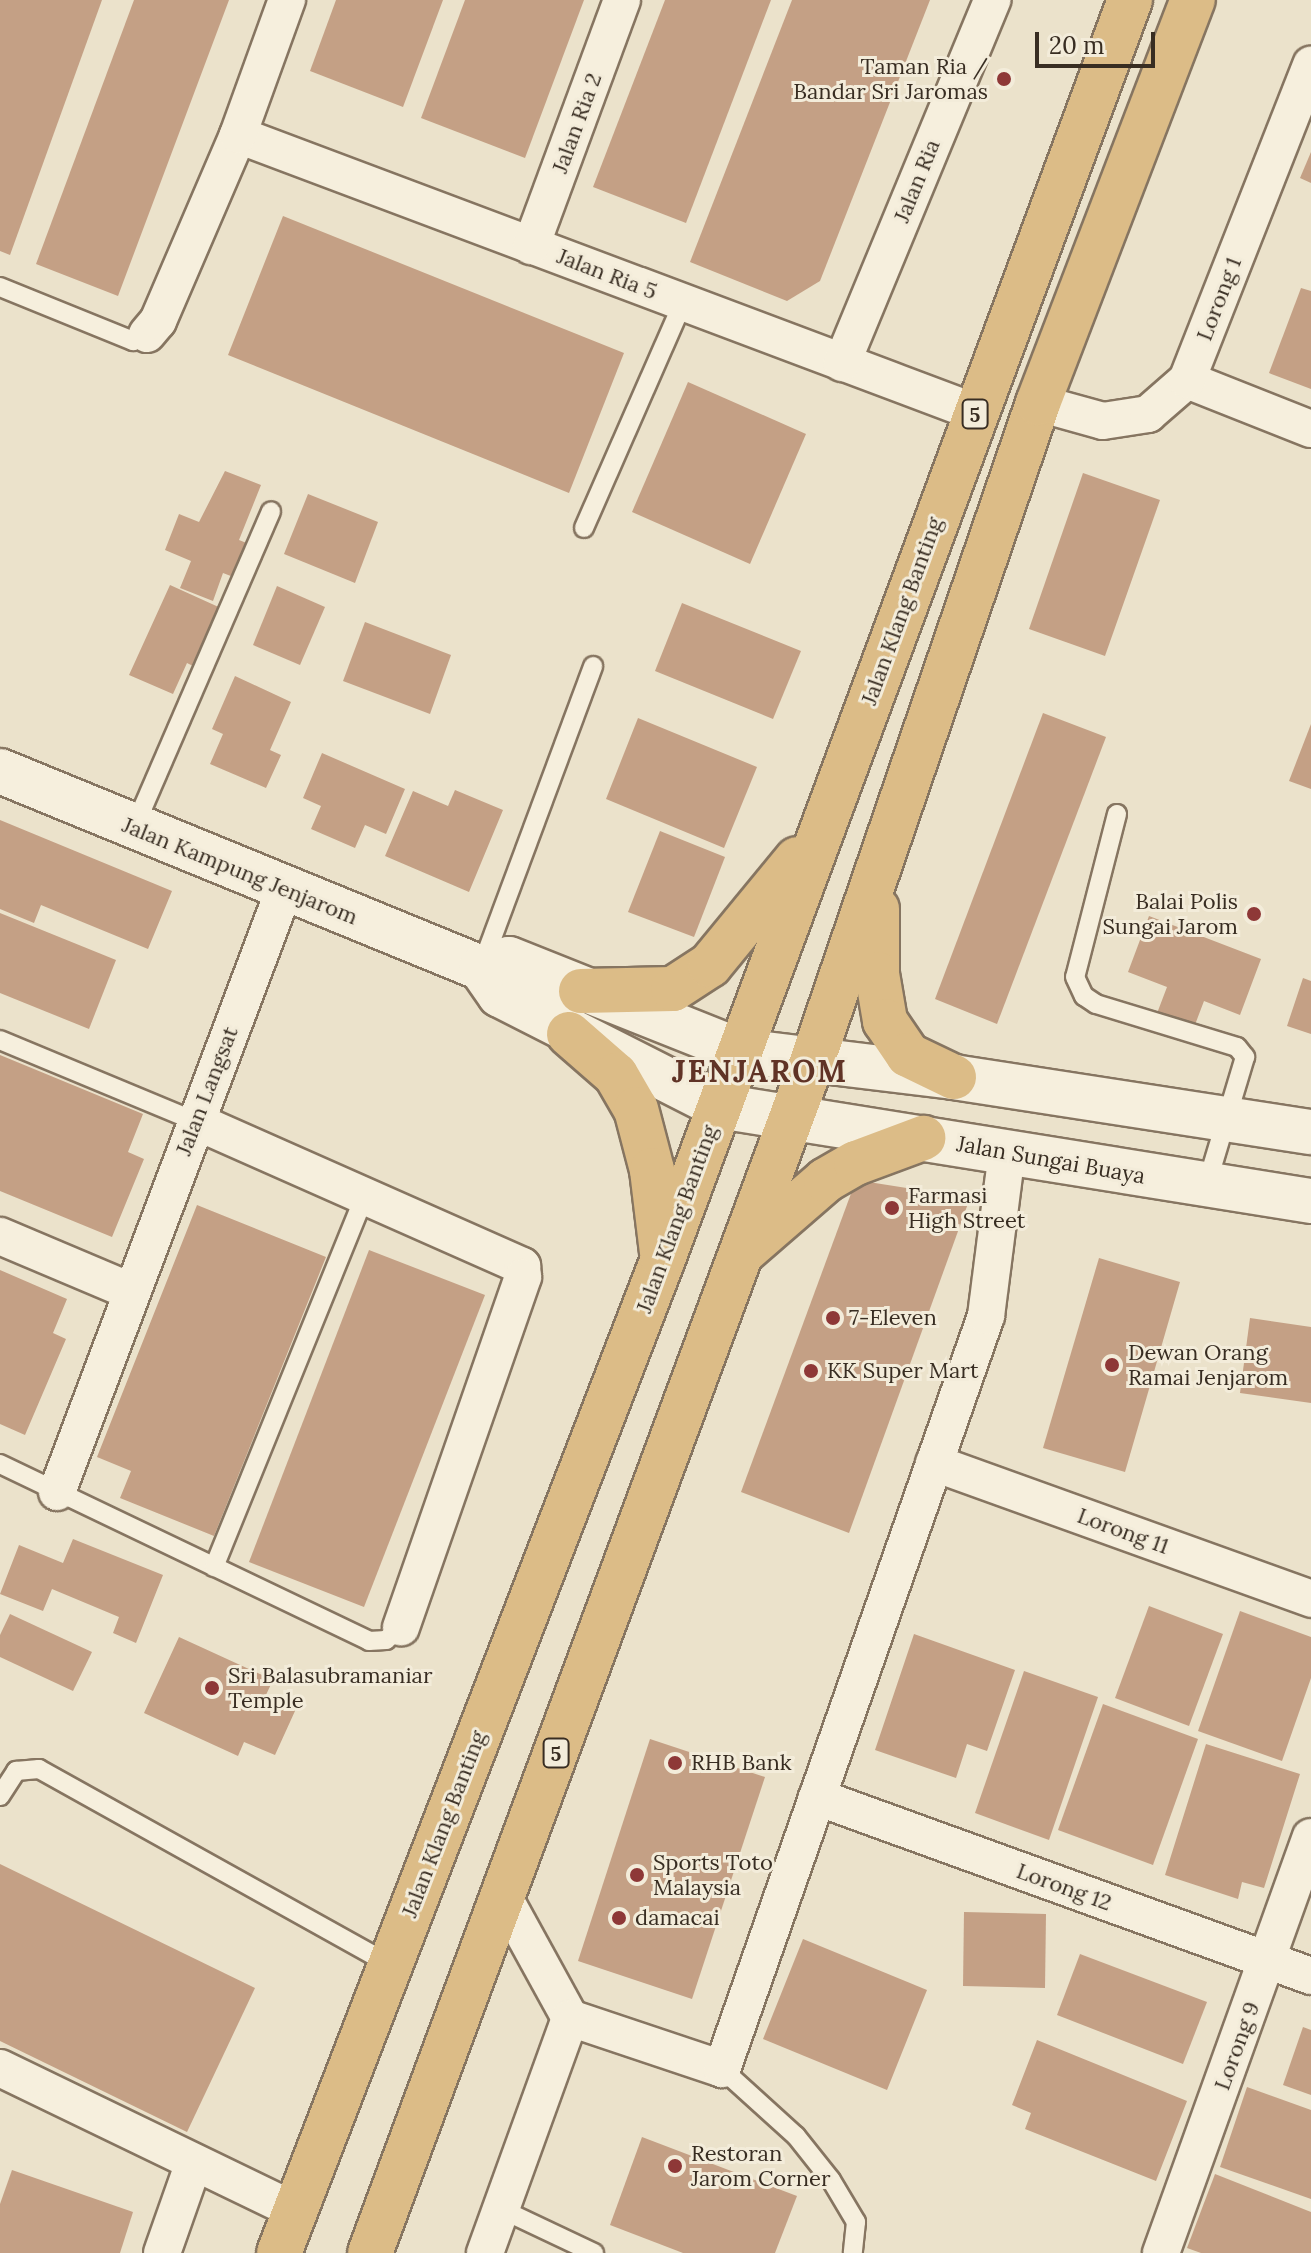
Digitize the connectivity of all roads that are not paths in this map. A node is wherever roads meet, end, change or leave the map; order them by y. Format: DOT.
graph roads {
  1 [pos="287,0"];
  2 [pos="622,0"];
  3 [pos="992,0"];
  4 [pos="1130,0"];
  5 [pos="1193,0"];
  6 [pos="1311,65"];
  7 [pos="238,135"];
  8 [pos="531,246"];
  9 [pos="0,287"];
  10 [pos="683,303"];
  11 [pos="147,334"];
  12 [pos="842,363"];
  13 [pos="1187,380"];
  14 [pos="1038,403"];
  15 [pos="975,412"];
  16 [pos="1311,429"];
  17 [pos="271,511"];
  18 [pos="584,528"];
  19 [pos="593,666"];
  20 [pos="0,771"];
  21 [pos="1117,814"];
  22 [pos="134,828"];
  23 [pos="822,829"];
  24 [pos="878,870"];
  25 [pos="284,890"];
  26 [pos="481,968"];
  27 [pos="581,991"];
  28 [pos="569,1034"];
  29 [pos="0,1040"];
  30 [pos="740,1051"];
  31 [pos="812,1062"];
  32 [pos="954,1077"];
  33 [pos="719,1106"];
  34 [pos="792,1118"];
  35 [pos="1224,1118"];
  36 [pos="195,1121"];
  37 [pos="1311,1132"];
  38 [pos="923,1138"];
  39 [pos="1007,1151"];
  40 [pos="1207,1187"];
  41 [pos="365,1196"];
  42 [pos="1311,1201"];
  43 [pos="0,1236"];
  44 [pos="741,1253"];
  45 [pos="663,1259"];
  46 [pos="130,1291"];
  47 [pos="934,1463"];
  48 [pos="0,1464"];
  49 [pos="57,1492"];
  50 [pos="214,1567"];
  51 [pos="1311,1599"];
  52 [pos="401,1627"];
  53 [pos="0,1796"];
  54 [pos="817,1797"];
  55 [pos="1311,1837"];
  56 [pos="503,1896"];
  57 [pos="1268,1961"];
  58 [pos="389,1964"];
  59 [pos="1311,1976"];
  60 [pos="570,2018"];
  61 [pos="0,2068"];
  62 [pos="722,2069"];
  63 [pos="194,2162"];
  64 [pos="501,2209"];
  65 [pos="294,2210"];
  66 [pos="162,2253"];
  67 [pos="279,2253"];
  68 [pos="370,2253"];
  69 [pos="485,2253"];
  70 [pos="594,2253"];
  71 [pos="853,2253"];
  72 [pos="1161,2253"];
  1 -- 7 [label="street"];
  2 -- 8 [label="street, Jalan Ria 2"];
  3 -- 12 [label="street, Jalan Ria"];
  4 -- 15 [label="highway, Jalan Klang Banting / 5"];
  5 -- 14 [label="highway, 5"];
  6 -- 13 [label="street, Lorong 1"];
  7 -- 8 [label="street, Jalan Ria 5"];
  7 -- 11 [label="street"];
  8 -- 10 [label="street, Jalan Ria 5"];
  9 -- 11 [label="lane"];
  10 -- 12 [label="street, Jalan Ria 5"];
  10 -- 18 [label="lane"];
  12 -- 15 [label="street, Jalan Ria 5"];
  13 -- 14 [label="street, Lorong 1"];
  13 -- 16 [label="street"];
  14 -- 24 [label="highway, 5"];
  15 -- 23 [label="highway, Jalan Klang Banting / 5"];
  17 -- 22 [label="lane"];
  19 -- 26 [label="lane"];
  20 -- 22 [label="street, Jalan Kampung Jenjarom"];
  21 -- 35 [label="lane"];
  22 -- 25 [label="street, Jalan Kampung Jenjarom"];
  23 -- 27 [label="highway"];
  23 -- 30 [label="highway, Jalan Klang Banting / 5"];
  24 -- 31 [label="highway, 5"];
  24 -- 32 [label="highway"];
  25 -- 26 [label="street, Jalan Kampung Jenjarom"];
  25 -- 36 [label="street, Jalan Langsat"];
  26 -- 27 [label="street, Jalan Kampung Jenjarom"];
  26 -- 28 [label="street, Jalan Kampung Jenjarom"];
  27 -- 30 [label="street, Jalan Kampung Jenjarom"];
  28 -- 33 [label="street, Jalan Kampung Jenjarom"];
  28 -- 45 [label="highway"];
  29 -- 36 [label="lane"];
  30 -- 31 [label="street, Jalan Kampung Jenjarom"];
  30 -- 33 [label="highway, Jalan Klang Banting / 5"];
  31 -- 32 [label="street"];
  31 -- 34 [label="highway, 5"];
  32 -- 35 [label="street"];
  33 -- 34 [label="street, Jalan Kampung Jenjarom"];
  33 -- 45 [label="highway, Jalan Klang Banting / 5"];
  34 -- 38 [label="street, Jalan Sungai Buaya"];
  34 -- 44 [label="highway, 5"];
  35 -- 37 [label="street"];
  35 -- 40 [label="lane"];
  36 -- 41 [label="street"];
  36 -- 46 [label="street, Jalan Langsat"];
  38 -- 39 [label="street, Jalan Sungai Buaya"];
  38 -- 44 [label="highway"];
  39 -- 40 [label="street, Jalan Sungai Buaya"];
  39 -- 47 [label="street"];
  40 -- 42 [label="street, Jalan Sungai Buaya"];
  41 -- 50 [label="lane"];
  41 -- 52 [label="street"];
  43 -- 46 [label="street"];
  44 -- 56 [label="highway, 5"];
  45 -- 58 [label="highway, Jalan Klang Banting / 5"];
  46 -- 49 [label="street, Jalan Langsat"];
  47 -- 51 [label="street, Lorong 11"];
  47 -- 54 [label="street"];
  48 -- 49 [label="lane"];
  49 -- 50 [label="lane"];
  50 -- 52 [label="lane"];
  53 -- 58 [label="lane"];
  54 -- 57 [label="street, Lorong 12"];
  54 -- 62 [label="street"];
  55 -- 57 [label="street, Lorong 9"];
  56 -- 60 [label="street"];
  56 -- 68 [label="highway, 5"];
  57 -- 59 [label="street, Lorong 12"];
  57 -- 72 [label="street, Lorong 9"];
  58 -- 65 [label="highway, Jalan Klang Banting / 5"];
  60 -- 62 [label="street"];
  60 -- 64 [label="street"];
  61 -- 63 [label="street"];
  62 -- 71 [label="lane"];
  63 -- 65 [label="street"];
  63 -- 66 [label="street"];
  64 -- 69 [label="street"];
  64 -- 70 [label="lane"];
  65 -- 67 [label="highway, Jalan Klang Banting / 5"];
}
